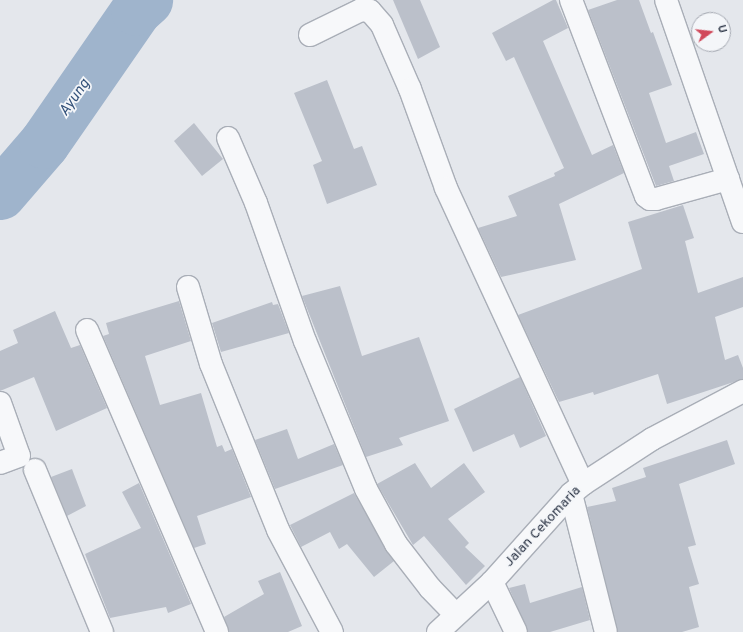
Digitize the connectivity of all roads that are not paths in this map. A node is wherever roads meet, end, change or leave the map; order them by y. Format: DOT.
graph roads {
  1 [pos="570,0"];
  2 [pos="666,0"];
  3 [pos="310,35"];
  4 [pos="228,138"];
  5 [pos="728,179"];
  6 [pos="743,222"];
  7 [pos="188,287"];
  8 [pos="87,330"];
  9 [pos="743,391"];
  10 [pos="0,403"];
  11 [pos="0,463"];
  12 [pos="35,470"];
  13 [pos="577,489"];
  14 [pos="492,582"];
  15 [pos="456,614"];
  16 [pos="102,632"];
  17 [pos="217,632"];
  18 [pos="332,632"];
  19 [pos="438,632"];
  20 [pos="516,632"];
  21 [pos="606,632"];
  1 -- 5 [label="street"];
  2 -- 5 [label="street"];
  3 -- 13 [label="street"];
  4 -- 15 [label="street"];
  5 -- 6 [label="street"];
  7 -- 18 [label="street"];
  8 -- 17 [label="street"];
  9 -- 13 [label="street, Jalan Cekomaria"];
  10 -- 11 [label="street"];
  12 -- 16 [label="street"];
  13 -- 14 [label="street, Jalan Cekomaria"];
  13 -- 21 [label="street"];
  14 -- 15 [label="street, Jalan Cekomaria"];
  14 -- 20 [label="street"];
  15 -- 19 [label="street, Jalan Cekomaria"];
}
